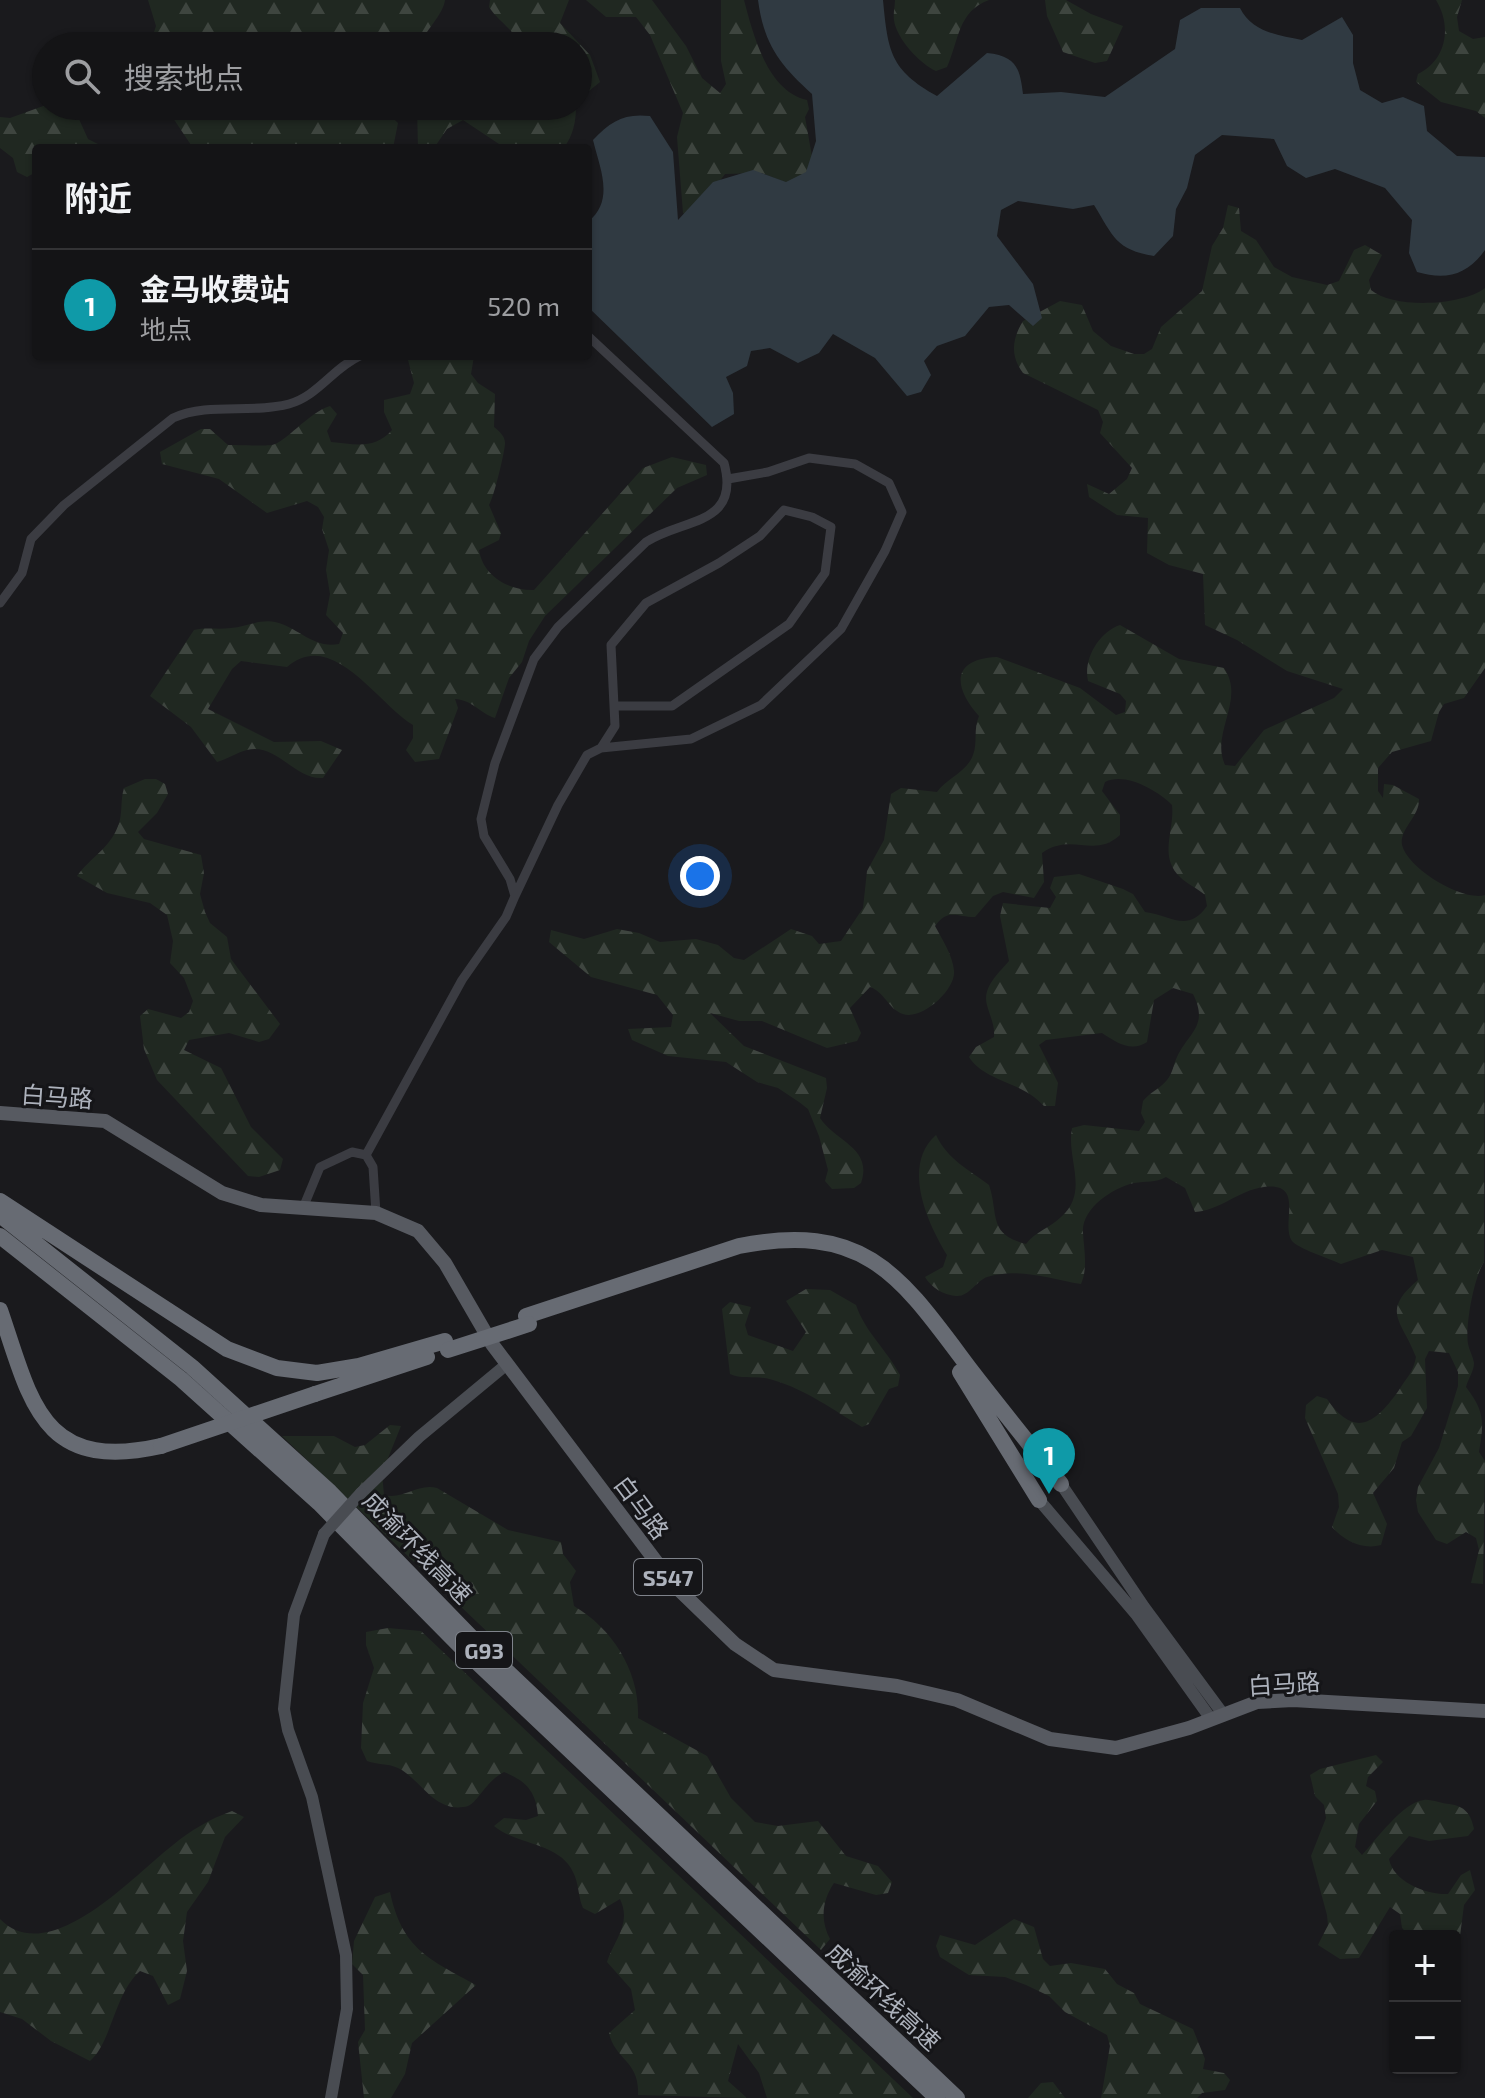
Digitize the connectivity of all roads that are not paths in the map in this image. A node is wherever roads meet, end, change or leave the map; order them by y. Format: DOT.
graph roads {
  1 [pos="592,340"];
  2 [pos="351,360"];
  3 [pos="728,479"];
  4 [pos="0,603"];
  5 [pos="614,706"];
  6 [pos="601,748"];
  7 [pos="515,896"];
  8 [pos="0,1113"];
  9 [pos="366,1155"];
  10 [pos="0,1201"];
  11 [pos="303,1208"];
  12 [pos="376,1213"];
  13 [pos="0,1215"];
  14 [pos="0,1236"];
  15 [pos="0,1310"];
  16 [pos="528,1320"];
  17 [pos="446,1345"];
  18 [pos="507,1364"];
  19 [pos="1061,1484"];
  20 [pos="1039,1500"];
  21 [pos="1485,1711"];
  22 [pos="1217,1716"];
  23 [pos="331,2098"];
  24 [pos="937,2098"];
  25 [pos="957,2098"];
  1 -- 3 [label="street"];
  2 -- 4 [label="street"];
  3 -- 6 [label="street"];
  3 -- 7 [label="street"];
  5 -- 5 [label="street"];
  5 -- 6 [label="street"];
  6 -- 7 [label="street"];
  7 -- 9 [label="street"];
  8 -- 11 [label="main road, 白马路 / S547"];
  9 -- 11 [label="street"];
  9 -- 12 [label="street"];
  10 -- 17 [label="highway"];
  11 -- 12 [label="main road, 白马路 / S547"];
  12 -- 18 [label="main road, 白马路 / S547"];
  13 -- 25 [label="highway, 成渝环线高速 / G93"];
  14 -- 24 [label="highway, 成渝环线高速 / G93"];
  15 -- 17 [label="highway, bridge"];
  16 -- 17 [label="highway, bridge"];
  16 -- 19 [label="highway"];
  16 -- 20 [label="highway"];
  18 -- 22 [label="main road, 白马路 / S547"];
  18 -- 23 [label="street, bridge"];
  19 -- 22 [label="street"];
  20 -- 22 [label="street"];
  21 -- 22 [label="main road, 白马路 / S547"];
}
